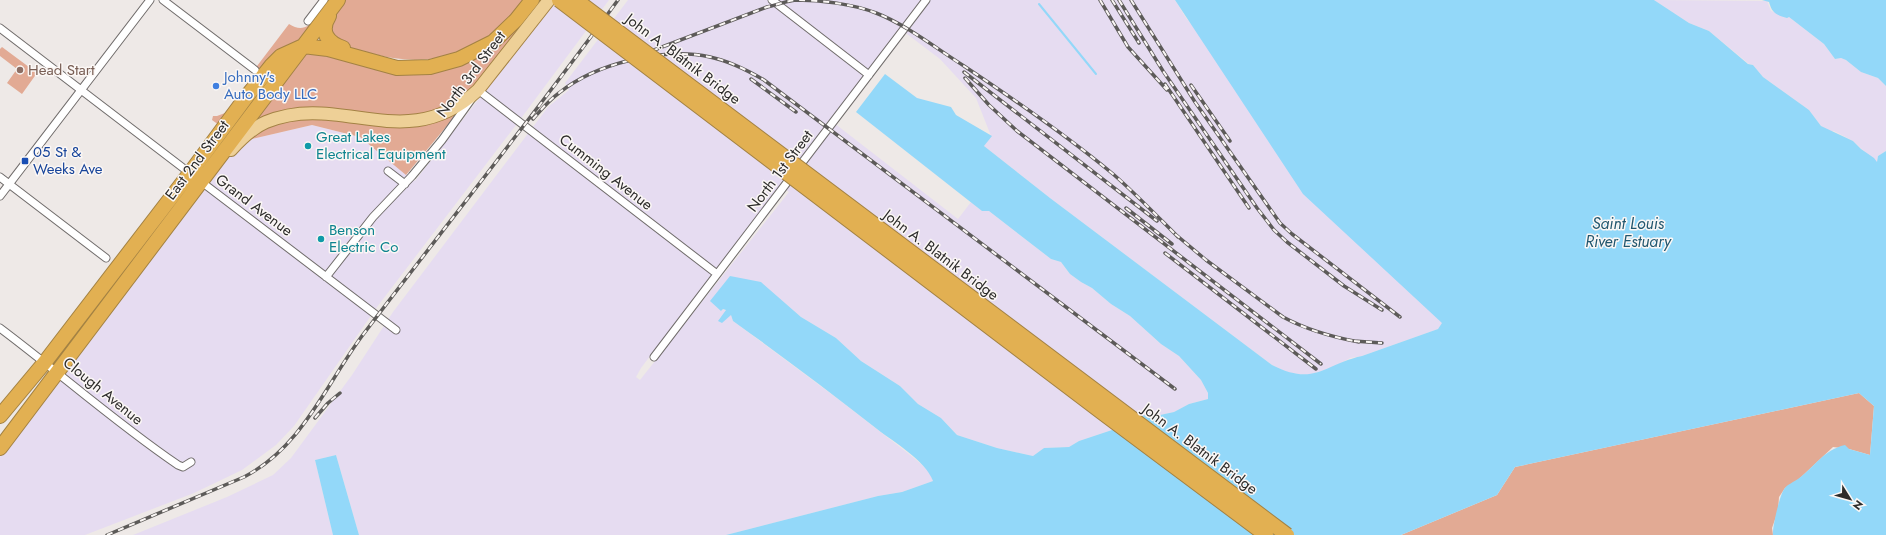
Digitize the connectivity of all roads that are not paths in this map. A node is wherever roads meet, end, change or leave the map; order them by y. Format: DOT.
graph roads {
  1 [pos="150,0"];
  2 [pos="163,0"];
  3 [pos="324,0"];
  4 [pos="340,0"];
  5 [pos="532,0"];
  6 [pos="549,0"];
  7 [pos="558,0"];
  8 [pos="576,0"];
  9 [pos="772,0"];
  10 [pos="926,0"];
  11 [pos="308,22"];
  12 [pos="0,28"];
  13 [pos="303,46"];
  14 [pos="417,68"];
  15 [pos="255,70"];
  16 [pos="870,75"];
  17 [pos="81,90"];
  18 [pos="478,90"];
  19 [pos="388,171"];
  20 [pos="0,177"];
  21 [pos="199,177"];
  22 [pos="9,184"];
  23 [pos="405,184"];
  24 [pos="0,196"];
  25 [pos="106,258"];
  26 [pos="717,274"];
  27 [pos="326,277"];
  28 [pos="0,328"];
  29 [pos="396,330"];
  30 [pos="654,357"];
  31 [pos="45,362"];
  32 [pos="58,372"];
  33 [pos="0,416"];
  34 [pos="0,448"];
  35 [pos="191,462"];
  36 [pos="1266,535"];
  37 [pos="1287,535"];
  1 -- 17 [label="street"];
  2 -- 15 [label="street"];
  3 -- 11 [label="street"];
  4 -- 13 [label="highway, East 2nd Street"];
  4 -- 14 [label="highway"];
  5 -- 14 [label="highway, North 3rd Street"];
  6 -- 18 [label="main road, North 3rd Street"];
  7 -- 36 [label="highway, John A. Blatnik Bridge, bridge"];
  8 -- 37 [label="highway, John A. Blatnik Bridge, bridge"];
  9 -- 16 [label="street"];
  10 -- 16 [label="street, North 1st Street"];
  12 -- 17 [label="street, Grand Avenue"];
  13 -- 14 [label="highway"];
  13 -- 21 [label="highway, East 2nd Street"];
  16 -- 26 [label="street, North 1st Street"];
  17 -- 21 [label="street, Grand Avenue"];
  17 -- 22 [label="street"];
  18 -- 21 [label="main road"];
  18 -- 23 [label="street, North 3rd Street"];
  18 -- 26 [label="street, Cumming Avenue"];
  19 -- 23 [label="street"];
  20 -- 22 [label="street"];
  21 -- 27 [label="street, Grand Avenue"];
  21 -- 31 [label="highway, East 2nd Street"];
  21 -- 32 [label="highway, East 2nd Street"];
  22 -- 24 [label="street"];
  22 -- 25 [label="street"];
  23 -- 27 [label="street, North 3rd Street"];
  26 -- 30 [label="street, North 1st Street"];
  27 -- 29 [label="street, Grand Avenue"];
  28 -- 31 [label="street, Clough Avenue"];
  31 -- 32 [label="street, Clough Avenue"];
  31 -- 33 [label="highway, East 2nd Street"];
  32 -- 34 [label="highway, East 2nd Street"];
  32 -- 35 [label="street, Clough Avenue"];
}
